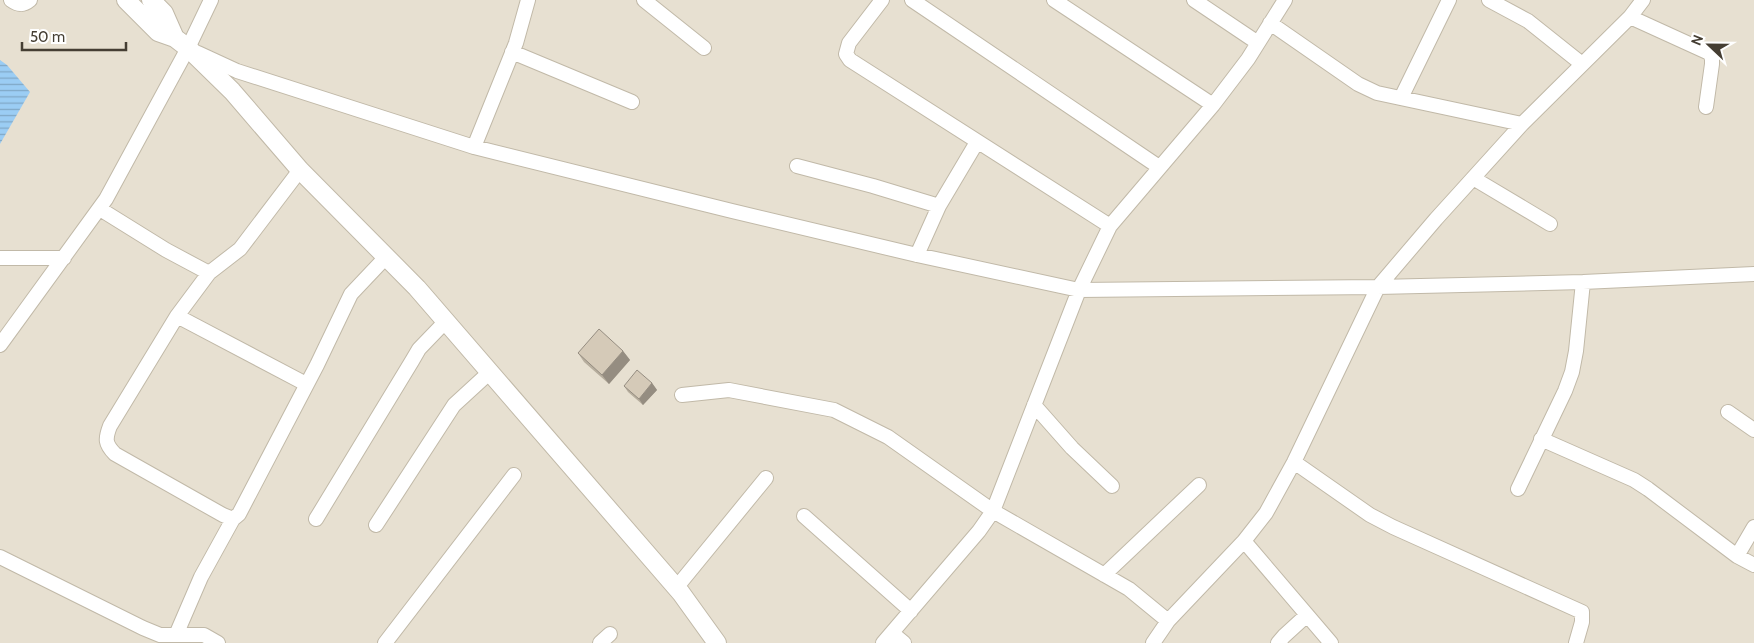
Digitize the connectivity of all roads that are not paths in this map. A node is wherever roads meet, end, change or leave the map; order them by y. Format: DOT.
graph roads {
  1 [pos="11,0"];
  2 [pos="30,0"];
  3 [pos="126,0"];
  4 [pos="151,0"];
  5 [pos="211,0"];
  6 [pos="528,0"];
  7 [pos="644,0"];
  8 [pos="882,0"];
  9 [pos="912,0"];
  10 [pos="1054,0"];
  11 [pos="1194,0"];
  12 [pos="1285,0"];
  13 [pos="1449,0"];
  14 [pos="1489,0"];
  15 [pos="1643,0"];
  16 [pos="1630,18"];
  17 [pos="1270,23"];
  18 [pos="181,43"];
  19 [pos="1258,43"];
  20 [pos="704,48"];
  21 [pos="512,52"];
  22 [pos="1582,64"];
  23 [pos="1401,98"];
  24 [pos="632,102"];
  25 [pos="1213,104"];
  26 [pos="1706,107"];
  27 [pos="1522,124"];
  28 [pos="977,142"];
  29 [pos="474,147"];
  30 [pos="797,166"];
  31 [pos="1159,167"];
  32 [pos="300,170"];
  33 [pos="1473,178"];
  34 [pos="939,206"];
  35 [pos="100,209"];
  36 [pos="1550,224"];
  37 [pos="1110,226"];
  38 [pos="917,255"];
  39 [pos="386,257"];
  40 [pos="0,258"];
  41 [pos="64,258"];
  42 [pos="209,273"];
  43 [pos="1754,274"];
  44 [pos="1583,282"];
  45 [pos="1378,288"];
  46 [pos="1079,290"];
  47 [pos="177,316"];
  48 [pos="446,321"];
  49 [pos="0,345"];
  50 [pos="490,372"];
  51 [pos="306,384"];
  52 [pos="682,395"];
  53 [pos="1034,405"];
  54 [pos="1728,412"];
  55 [pos="1754,430"];
  56 [pos="1541,439"];
  57 [pos="1294,462"];
  58 [pos="514,475"];
  59 [pos="766,478"];
  60 [pos="1199,485"];
  61 [pos="1112,486"];
  62 [pos="1518,489"];
  63 [pos="994,511"];
  64 [pos="804,516"];
  65 [pos="233,519"];
  66 [pos="316,519"];
  67 [pos="376,525"];
  68 [pos="1754,527"];
  69 [pos="1244,541"];
  70 [pos="1737,556"];
  71 [pos="0,557"];
  72 [pos="1754,565"];
  73 [pos="1104,575"];
  74 [pos="676,588"];
  75 [pos="911,610"];
  76 [pos="1307,615"];
  77 [pos="1168,621"];
  78 [pos="176,635"];
  79 [pos="888,638"];
  80 [pos="157,639"];
  81 [pos="218,643"];
  82 [pos="385,643"];
  83 [pos="717,643"];
  84 [pos="904,643"];
  85 [pos="1153,643"];
  86 [pos="1278,643"];
  87 [pos="1331,643"];
  88 [pos="1576,643"];
  1 -- 2 [label="street"];
  3 -- 18 [label="street"];
  4 -- 18 [label="street"];
  5 -- 18 [label="street"];
  6 -- 21 [label="street"];
  7 -- 20 [label="street"];
  8 -- 28 [label="street"];
  9 -- 31 [label="street"];
  10 -- 25 [label="street"];
  11 -- 19 [label="street"];
  12 -- 17 [label="street"];
  13 -- 23 [label="street"];
  14 -- 22 [label="street"];
  15 -- 16 [label="street"];
  16 -- 22 [label="street"];
  16 -- 26 [label="street"];
  17 -- 19 [label="street"];
  17 -- 23 [label="street"];
  18 -- 29 [label="street"];
  18 -- 32 [label="street"];
  18 -- 35 [label="street"];
  19 -- 25 [label="street"];
  21 -- 24 [label="street"];
  21 -- 29 [label="street"];
  22 -- 27 [label="street"];
  23 -- 27 [label="street"];
  25 -- 31 [label="street"];
  27 -- 33 [label="street"];
  28 -- 34 [label="street"];
  28 -- 37 [label="street"];
  29 -- 38 [label="street"];
  30 -- 34 [label="street"];
  31 -- 37 [label="street"];
  32 -- 39 [label="street"];
  32 -- 42 [label="street"];
  33 -- 36 [label="street"];
  33 -- 45 [label="street"];
  34 -- 38 [label="street"];
  35 -- 41 [label="street"];
  35 -- 42 [label="street"];
  37 -- 46 [label="street"];
  38 -- 46 [label="street"];
  39 -- 48 [label="street"];
  39 -- 51 [label="street"];
  40 -- 41 [label="street"];
  41 -- 49 [label="street"];
  42 -- 47 [label="street"];
  43 -- 44 [label="street"];
  44 -- 45 [label="street"];
  44 -- 56 [label="street"];
  45 -- 46 [label="street"];
  45 -- 57 [label="street"];
  46 -- 53 [label="street"];
  47 -- 51 [label="street"];
  47 -- 65 [label="street"];
  48 -- 50 [label="street"];
  48 -- 66 [label="street"];
  50 -- 67 [label="street"];
  50 -- 74 [label="street"];
  51 -- 65 [label="street"];
  52 -- 63 [label="street"];
  53 -- 61 [label="street"];
  53 -- 63 [label="street"];
  54 -- 55 [label="street"];
  56 -- 62 [label="street"];
  56 -- 70 [label="street"];
  57 -- 69 [label="street"];
  57 -- 88 [label="street"];
  58 -- 82 [label="street"];
  59 -- 74 [label="street"];
  60 -- 73 [label="street"];
  63 -- 73 [label="street"];
  63 -- 75 [label="street"];
  64 -- 75 [label="street"];
  65 -- 78 [label="street"];
  68 -- 70 [label="street"];
  69 -- 76 [label="street"];
  69 -- 77 [label="street"];
  70 -- 72 [label="street"];
  71 -- 80 [label="street"];
  73 -- 77 [label="street"];
  74 -- 83 [label="street"];
  75 -- 79 [label="street"];
  76 -- 86 [label="street"];
  76 -- 87 [label="street"];
  77 -- 85 [label="street"];
  78 -- 80 [label="street"];
  78 -- 81 [label="street"];
  79 -- 84 [label="street"];
}
